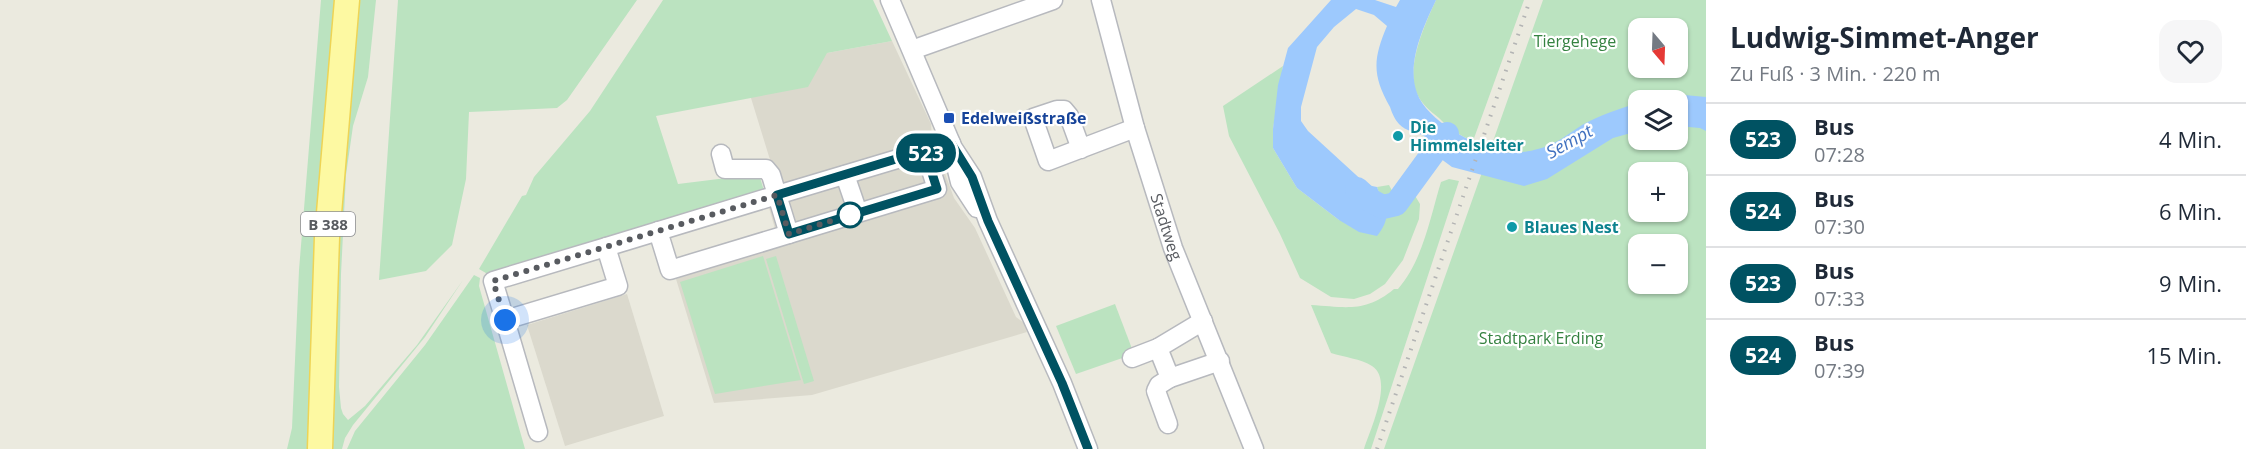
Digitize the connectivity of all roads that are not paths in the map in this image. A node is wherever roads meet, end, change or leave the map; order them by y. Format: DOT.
graph roads {
  1 [pos="347,0"];
  2 [pos="890,0"];
  3 [pos="1053,0"];
  4 [pos="1101,0"];
  5 [pos="912,50"];
  6 [pos="1135,128"];
  7 [pos="952,146"];
  8 [pos="1081,149"];
  9 [pos="925,151"];
  10 [pos="721,154"];
  11 [pos="845,175"];
  12 [pos="777,195"];
  13 [pos="858,213"];
  14 [pos="658,231"];
  15 [pos="789,234"];
  16 [pos="606,247"];
  17 [pos="505,320"];
  18 [pos="1203,321"];
  19 [pos="1158,348"];
  20 [pos="1132,358"];
  21 [pos="1220,361"];
  22 [pos="1170,378"];
  23 [pos="1168,424"];
  24 [pos="538,432"];
  25 [pos="320,449"];
  26 [pos="1088,449"];
  27 [pos="1254,449"];
  1 -- 25 [label="main road, B 388"];
  2 -- 5 [label="street"];
  3 -- 5 [label="street"];
  4 -- 6 [label="street, Stadtweg"];
  5 -- 7 [label="street"];
  6 -- 8 [label="street"];
  6 -- 18 [label="street, Stadtweg"];
  7 -- 9 [label="street"];
  7 -- 26 [label="street"];
  9 -- 11 [label="street"];
  9 -- 13 [label="street"];
  10 -- 12 [label="street"];
  11 -- 12 [label="street"];
  11 -- 13 [label="street"];
  12 -- 14 [label="street"];
  12 -- 15 [label="street"];
  13 -- 15 [label="street"];
  14 -- 15 [label="street"];
  14 -- 16 [label="street"];
  16 -- 17 [label="street"];
  16 -- 17 [label="street"];
  17 -- 24 [label="street"];
  18 -- 19 [label="street"];
  18 -- 21 [label="street, Stadtweg"];
  19 -- 20 [label="street"];
  19 -- 22 [label="street"];
  21 -- 22 [label="street"];
  21 -- 27 [label="street, Stadtweg"];
  22 -- 23 [label="street"];
}
